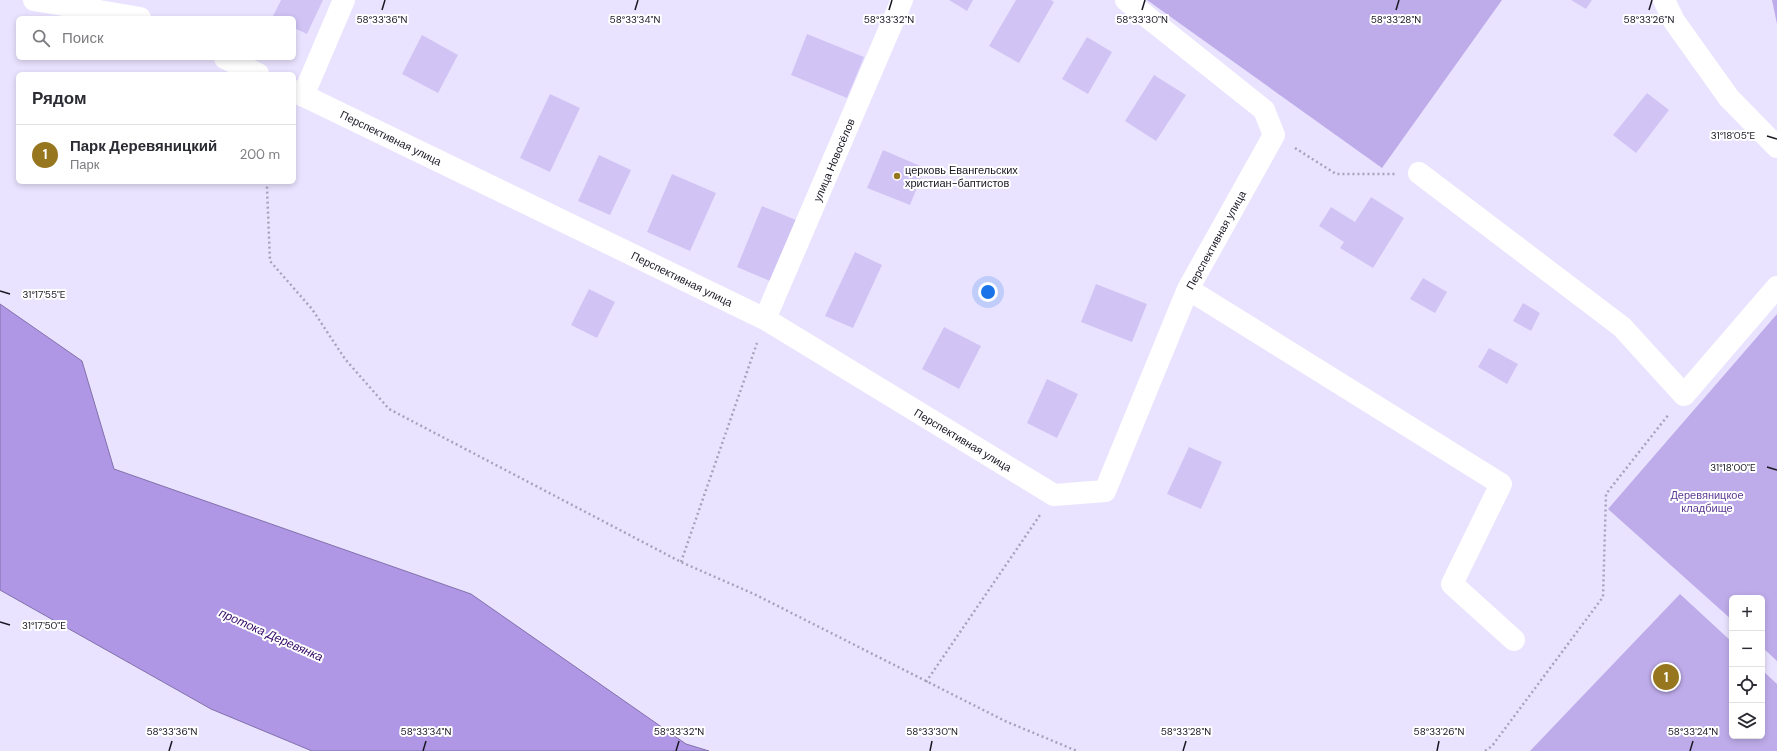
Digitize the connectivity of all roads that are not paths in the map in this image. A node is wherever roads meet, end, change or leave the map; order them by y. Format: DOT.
graph roads {
  1 [pos="34,0"];
  2 [pos="344,0"];
  3 [pos="902,0"];
  4 [pos="1126,0"];
  5 [pos="1664,0"];
  6 [pos="128,16"];
  7 [pos="229,60"];
  8 [pos="254,72"];
  9 [pos="298,93"];
  10 [pos="1777,147"];
  11 [pos="1419,173"];
  12 [pos="1777,286"];
  13 [pos="1188,289"];
  14 [pos="765,319"];
  15 [pos="1514,640"];
  1 -- 6 [label="street"];
  2 -- 9 [label="street"];
  3 -- 14 [label="street, улица Новосёлов"];
  4 -- 13 [label="street, Перспективная улица"];
  5 -- 10 [label="street"];
  7 -- 8 [label="street"];
  9 -- 14 [label="street, Перспективная улица"];
  11 -- 12 [label="street"];
  13 -- 14 [label="street, Перспективная улица"];
  13 -- 15 [label="street"];
}
